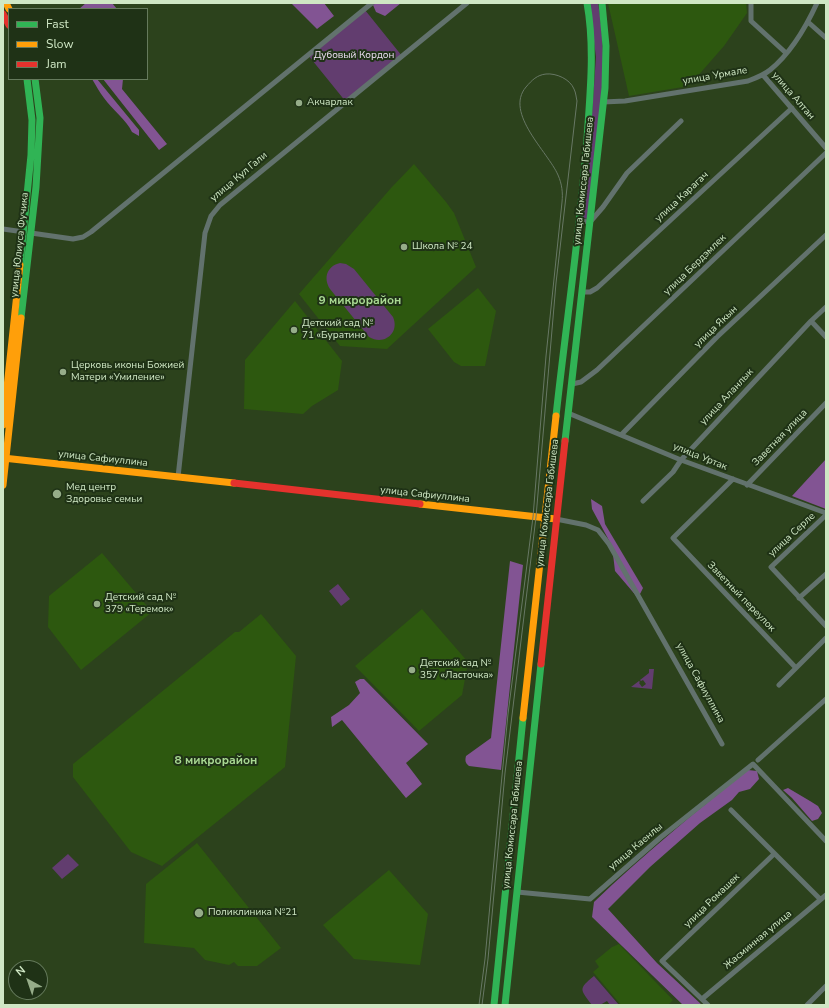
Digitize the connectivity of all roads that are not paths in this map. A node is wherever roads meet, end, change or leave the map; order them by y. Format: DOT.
graph roads {
  1 [pos="372,3"];
  2 [pos="467,3"];
  3 [pos="587,3"];
  4 [pos="602,3"];
  5 [pos="751,3"];
  6 [pos="817,3"];
  7 [pos="3,14"];
  8 [pos="808,22"];
  9 [pos="8,23"];
  10 [pos="826,38"];
  11 [pos="786,53"];
  12 [pos="763,75"];
  13 [pos="27,80"];
  14 [pos="35,80"];
  15 [pos="603,102"];
  16 [pos="792,108"];
  17 [pos="681,121"];
  18 [pos="826,148"];
  19 [pos="826,153"];
  20 [pos="579,221"];
  21 [pos="590,222"];
  22 [pos="3,229"];
  23 [pos="27,232"];
  24 [pos="826,235"];
  25 [pos="582,292"];
  26 [pos="826,307"];
  27 [pos="811,322"];
  28 [pos="826,336"];
  29 [pos="572,384"];
  30 [pos="826,403"];
  31 [pos="568,413"];
  32 [pos="3,425"];
  33 [pos="622,434"];
  34 [pos="5,458"];
  35 [pos="681,460"];
  36 [pos="178,477"];
  37 [pos="733,479"];
  38 [pos="3,485"];
  39 [pos="747,485"];
  40 [pos="642,501"];
  41 [pos="826,514"];
  42 [pos="544,518"];
  43 [pos="556,519"];
  44 [pos="826,574"];
  45 [pos="799,598"];
  46 [pos="826,626"];
  47 [pos="826,638"];
  48 [pos="796,668"];
  49 [pos="779,685"];
  50 [pos="826,699"];
  51 [pos="722,744"];
  52 [pos="758,760"];
  53 [pos="731,810"];
  54 [pos="825,838"];
  55 [pos="774,854"];
  56 [pos="517,892"];
  57 [pos="826,895"];
  58 [pos="820,899"];
  59 [pos="826,986"];
  60 [pos="702,999"];
  61 [pos="494,1005"];
  62 [pos="505,1005"];
  63 [pos="708,1005"];
  64 [pos="807,1005"];
  1 -- 23 [label="street"];
  2 -- 36 [label="street, улица Кул Гали"];
  3 -- 20 [label="street, улица Комиссара Габишева"];
  4 -- 15 [label="street, улица Комиссара Габишева"];
  5 -- 11 [label="street"];
  6 -- 8 [label="street, улица Урмале"];
  7 -- 9 [label="street"];
  8 -- 10 [label="street"];
  8 -- 11 [label="street, улица Урмале"];
  11 -- 12 [label="street, улица Урмале"];
  12 -- 15 [label="street, улица Урмале"];
  12 -- 16 [label="street, улица Алтан"];
  13 -- 23 [label="street, улица Юлиуса Фучика"];
  14 -- 23 [label="street, улица Юлиуса Фучика"];
  15 -- 21 [label="street, улица Комиссара Габишева"];
  16 -- 18 [label="street, улица Алтан"];
  16 -- 25 [label="street, улица Карагач"];
  17 -- 21 [label="street"];
  19 -- 29 [label="street, улица Бердэмлек"];
  20 -- 21 [label="street"];
  20 -- 42 [label="street, улица Комиссара Габишева"];
  21 -- 25 [label="street, улица Комиссара Габишева"];
  22 -- 23 [label="street"];
  23 -- 32 [label="street, улица Юлиуса Фучика"];
  23 -- 34 [label="street, улица Юлиуса Фучика"];
  24 -- 33 [label="street, улица Якын"];
  25 -- 29 [label="street, улица Комиссара Габишева"];
  26 -- 27 [label="street, улица Аланлык"];
  27 -- 28 [label="street"];
  27 -- 35 [label="street, улица Аланлык"];
  29 -- 31 [label="street, улица Комиссара Габишева"];
  30 -- 39 [label="street, Заветная улица"];
  31 -- 33 [label="street, улица Уртак"];
  31 -- 43 [label="street, улица Комиссара Габишева"];
  33 -- 35 [label="street, улица Уртак"];
  34 -- 36 [label="street, улица Сафиуллина"];
  34 -- 38 [label="street, улица Юлиуса Фучика"];
  35 -- 37 [label="street, улица Уртак"];
  35 -- 40 [label="street, улица Аланлык"];
  36 -- 42 [label="street, улица Сафиуллина"];
  37 -- 39 [label="street, улица Уртак"];
  37 -- 48 [label="street, Заветный переулок"];
  39 -- 41 [label="street, улица Уртак"];
  41 -- 45 [label="street, улица Серле"];
  42 -- 43 [label="street, улица Сафиуллина"];
  42 -- 61 [label="street, улица Комиссара Габишева"];
  43 -- 51 [label="street, улица Сафиуллина"];
  43 -- 56 [label="street, улица Комиссара Габишева"];
  44 -- 45 [label="street"];
  45 -- 46 [label="street"];
  47 -- 48 [label="street"];
  48 -- 49 [label="street"];
  50 -- 52 [label="street"];
  53 -- 55 [label="street"];
  54 -- 56 [label="street, улица Каенлы"];
  55 -- 58 [label="street"];
  55 -- 60 [label="street, улица Ромашек"];
  56 -- 62 [label="street, улица Комиссара Габишева"];
  57 -- 58 [label="street, Жасминная улица"];
  58 -- 60 [label="street, Жасминная улица"];
  59 -- 64 [label="street"];
  60 -- 63 [label="street"];
}
